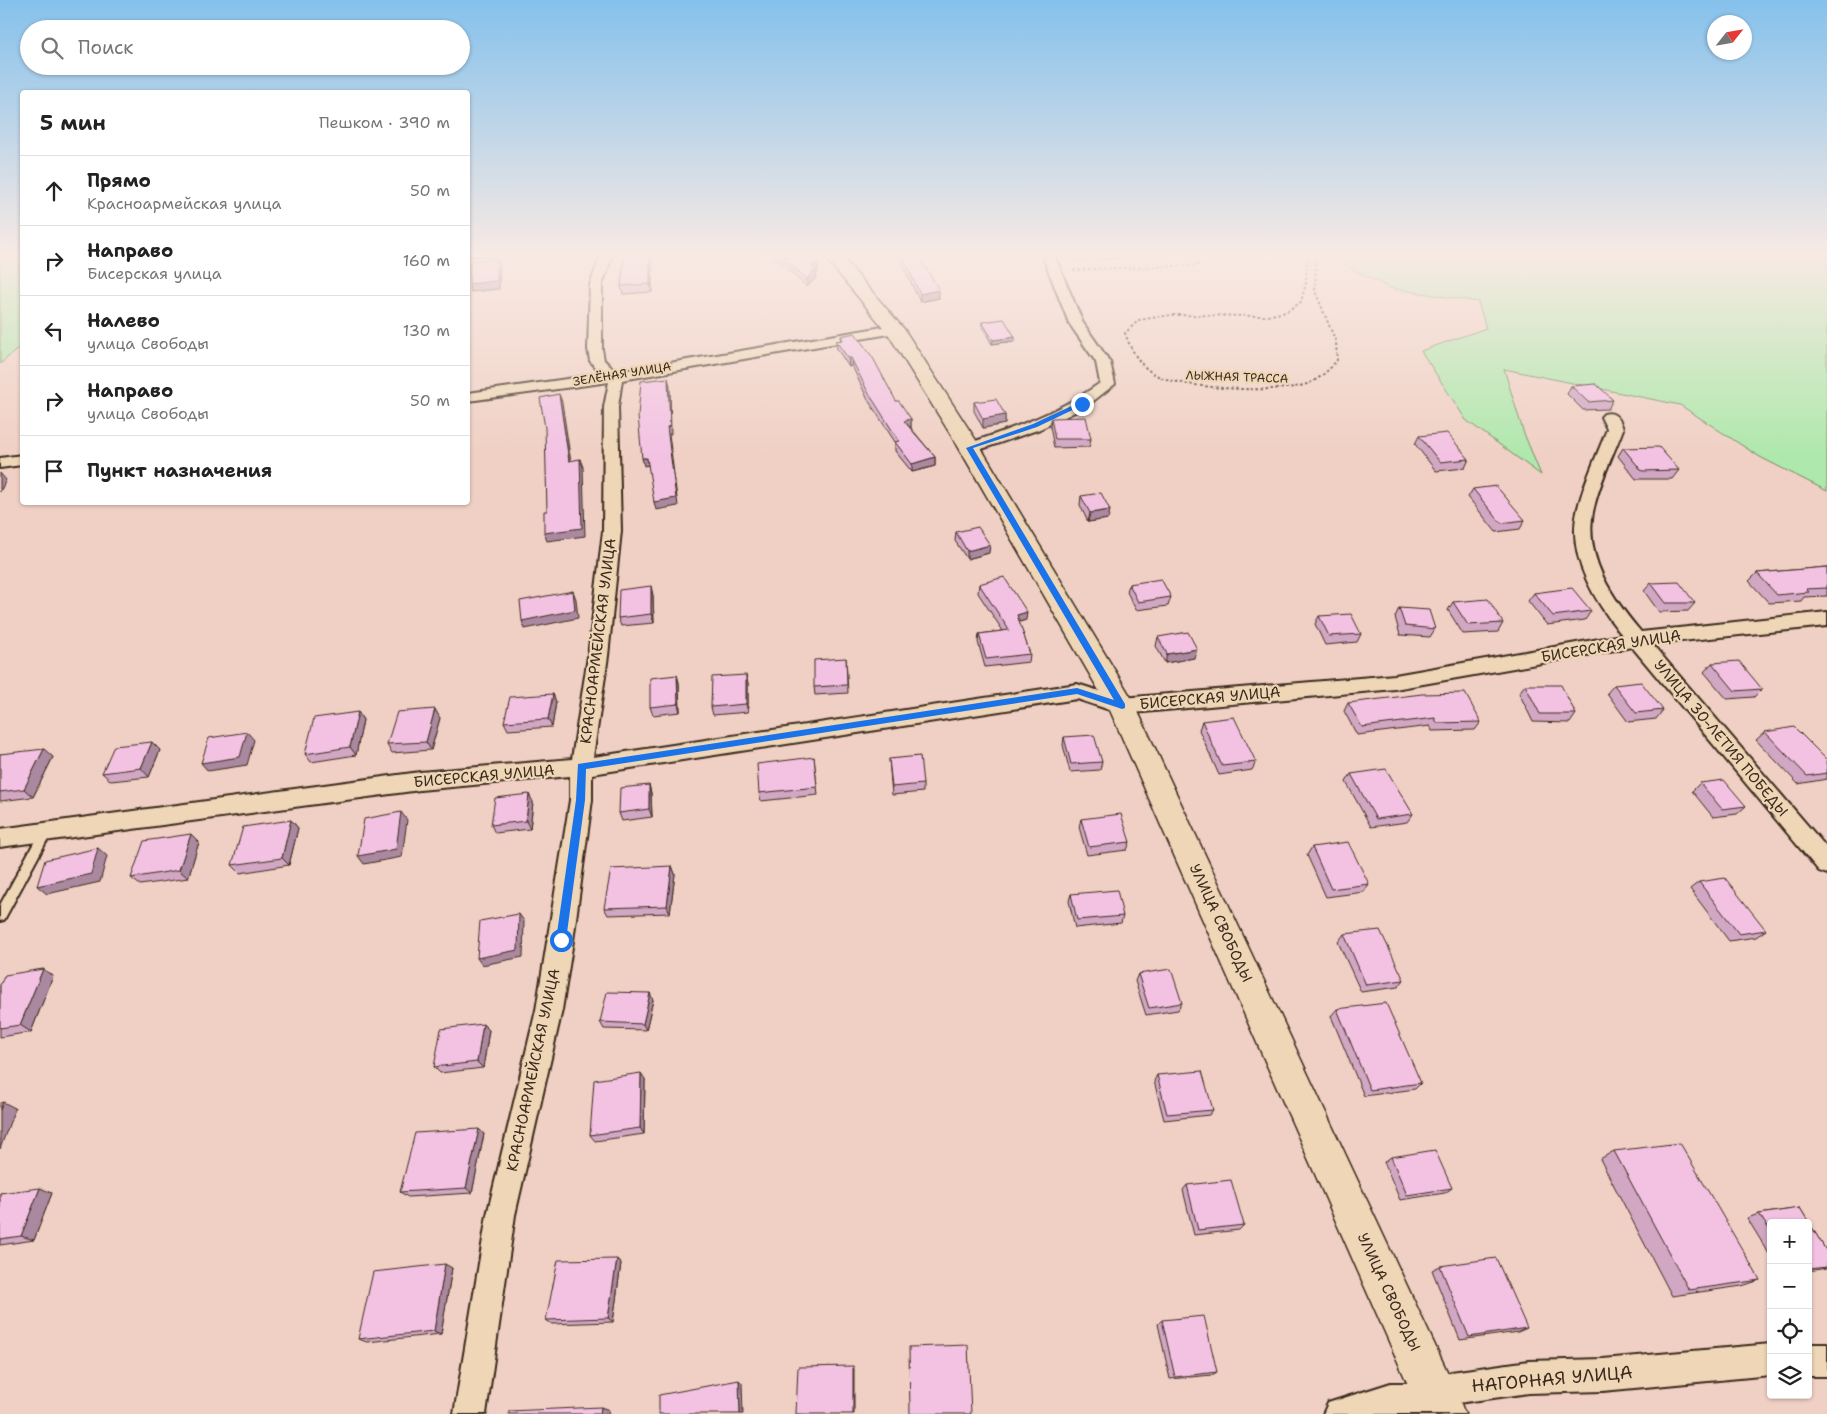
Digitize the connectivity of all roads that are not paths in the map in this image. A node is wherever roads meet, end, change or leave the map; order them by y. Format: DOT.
graph roads {
  1 [pos="595,323"];
  2 [pos="890,323"];
  3 [pos="1076,323"];
  4 [pos="895,329"];
  5 [pos="613,376"];
  6 [pos="470,397"];
  7 [pos="1609,417"];
  8 [pos="970,448"];
  9 [pos="20,460"];
  10 [pos="0,463"];
  11 [pos="1827,619"];
  12 [pos="1637,639"];
  13 [pos="1122,706"];
  14 [pos="581,767"];
  15 [pos="46,831"];
  16 [pos="0,838"];
  17 [pos="1827,864"];
  18 [pos="0,916"];
  19 [pos="1767,1359"];
  20 [pos="1812,1360"];
  21 [pos="1827,1360"];
  22 [pos="1440,1407"];
  23 [pos="470,1414"];
  24 [pos="1339,1414"];
  1 -- 5 [label="street"];
  2 -- 4 [label="street, УЛИЦА СВОБОДЫ"];
  3 -- 8 [label="street"];
  4 -- 5 [label="street, ЗЕЛЁНАЯ УЛИЦА"];
  4 -- 8 [label="street, УЛИЦА СВОБОДЫ"];
  5 -- 6 [label="street, ЗЕЛЁНАЯ УЛИЦА"];
  5 -- 14 [label="street, КРАСНОАРМЕЙСКАЯ УЛИЦА"];
  7 -- 12 [label="street, УЛИЦА 30-ЛЕТИЯ ПОБЕДЫ"];
  8 -- 13 [label="street, УЛИЦА СВОБОДЫ"];
  9 -- 10 [label="street"];
  11 -- 12 [label="street, БИСЕРСКАЯ УЛИЦА"];
  12 -- 13 [label="street, БИСЕРСКАЯ УЛИЦА"];
  12 -- 17 [label="street, УЛИЦА 30-ЛЕТИЯ ПОБЕДЫ"];
  13 -- 14 [label="street, БИСЕРСКАЯ УЛИЦА"];
  13 -- 22 [label="street, УЛИЦА СВОБОДЫ"];
  14 -- 15 [label="street, БИСЕРСКАЯ УЛИЦА"];
  14 -- 23 [label="street, КРАСНОАРМЕЙСКАЯ УЛИЦА"];
  15 -- 16 [label="street, БИСЕРСКАЯ УЛИЦА"];
  15 -- 18 [label="lane"];
  19 -- 22 [label="street, НАГОРНАЯ УЛИЦА"];
  20 -- 21 [label="street"];
  22 -- 24 [label="street"];
}
